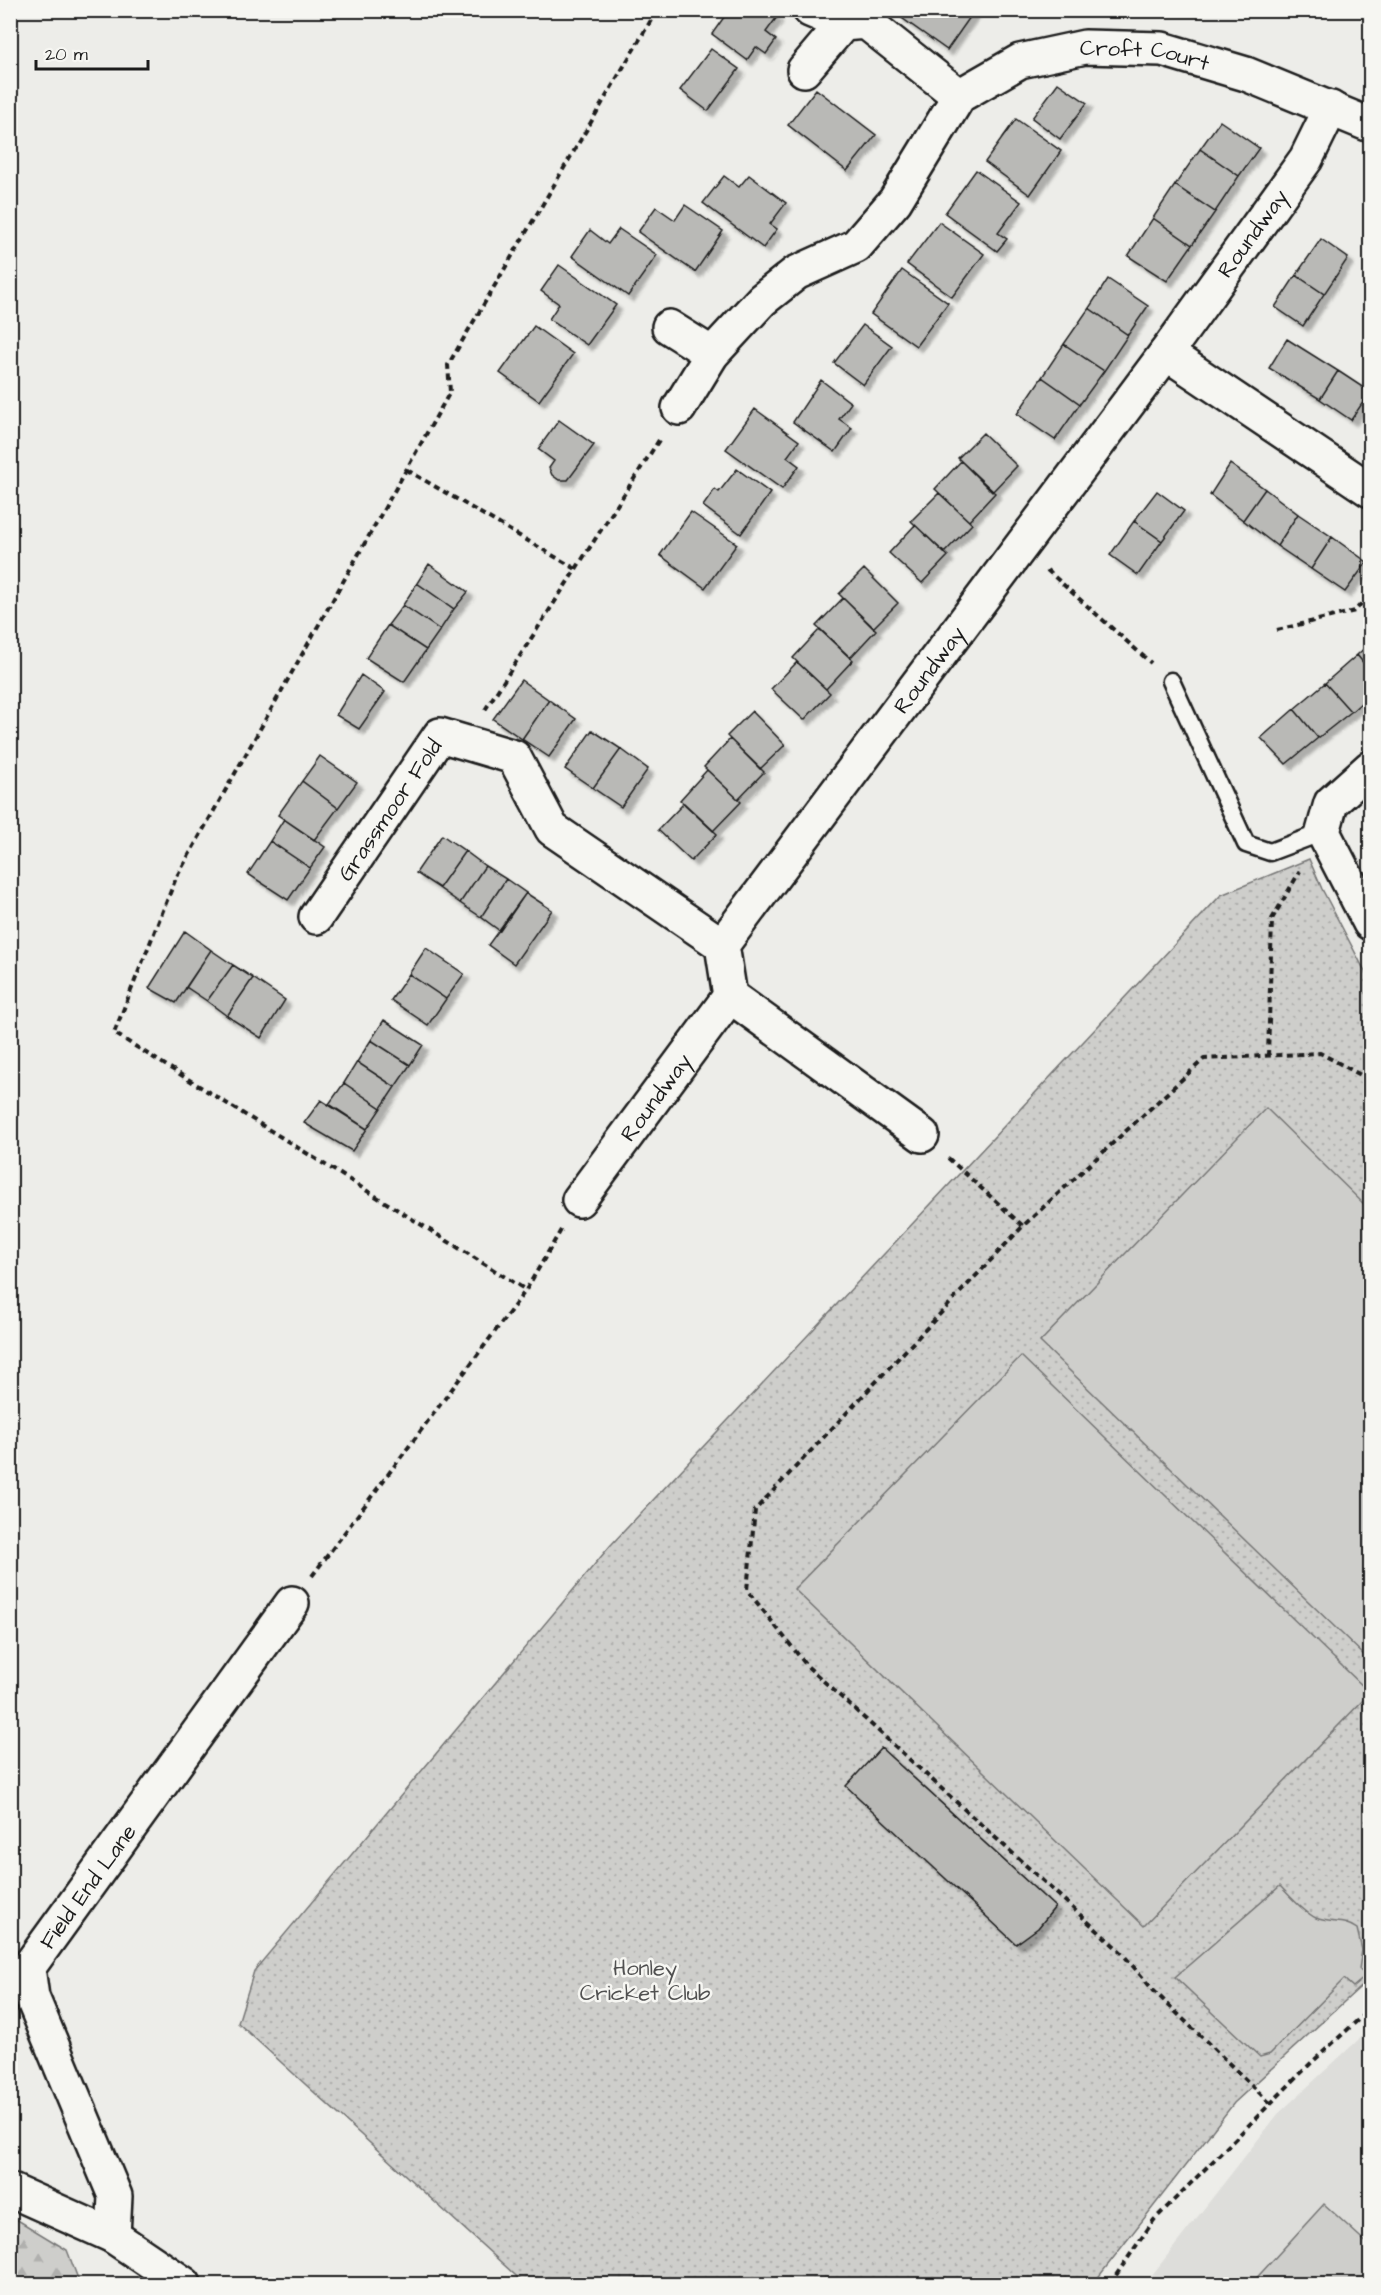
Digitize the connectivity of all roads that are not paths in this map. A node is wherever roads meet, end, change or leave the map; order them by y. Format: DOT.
graph roads {
  1 [pos="810,10"];
  2 [pos="843,24"];
  3 [pos="804,70"];
  4 [pos="958,96"];
  5 [pos="1331,108"];
  6 [pos="1371,125"];
  7 [pos="669,327"];
  8 [pos="1166,353"];
  9 [pos="712,354"];
  10 [pos="679,408"];
  11 [pos="1371,490"];
  12 [pos="1172,681"];
  13 [pos="1371,768"];
  14 [pos="1323,832"];
  15 [pos="316,917"];
  16 [pos="1371,923"];
  17 [pos="722,945"];
  18 [pos="730,996"];
  19 [pos="922,1135"];
  20 [pos="579,1200"];
  21 [pos="292,1603"];
  22 [pos="19,1958"];
  23 [pos="10,2190"];
  24 [pos="113,2236"];
  25 [pos="184,2284"];
  1 -- 2 [label="street"];
  2 -- 3 [label="street"];
  2 -- 4 [label="street"];
  4 -- 5 [label="street, Croft Court"];
  4 -- 9 [label="street, Croft Court"];
  5 -- 6 [label="street, Croft Court"];
  5 -- 8 [label="street, Roundway"];
  7 -- 9 [label="street"];
  8 -- 11 [label="street"];
  8 -- 17 [label="street, Roundway"];
  9 -- 10 [label="street, Croft Court"];
  12 -- 14 [label="lane"];
  13 -- 14 [label="street"];
  14 -- 16 [label="street"];
  15 -- 17 [label="street, Grassmoor Fold"];
  17 -- 18 [label="street"];
  18 -- 19 [label="street"];
  18 -- 20 [label="street, Roundway"];
  21 -- 22 [label="street, Field End Lane"];
  22 -- 24 [label="street, Field End Lane"];
  23 -- 24 [label="street"];
  24 -- 25 [label="street"];
}
